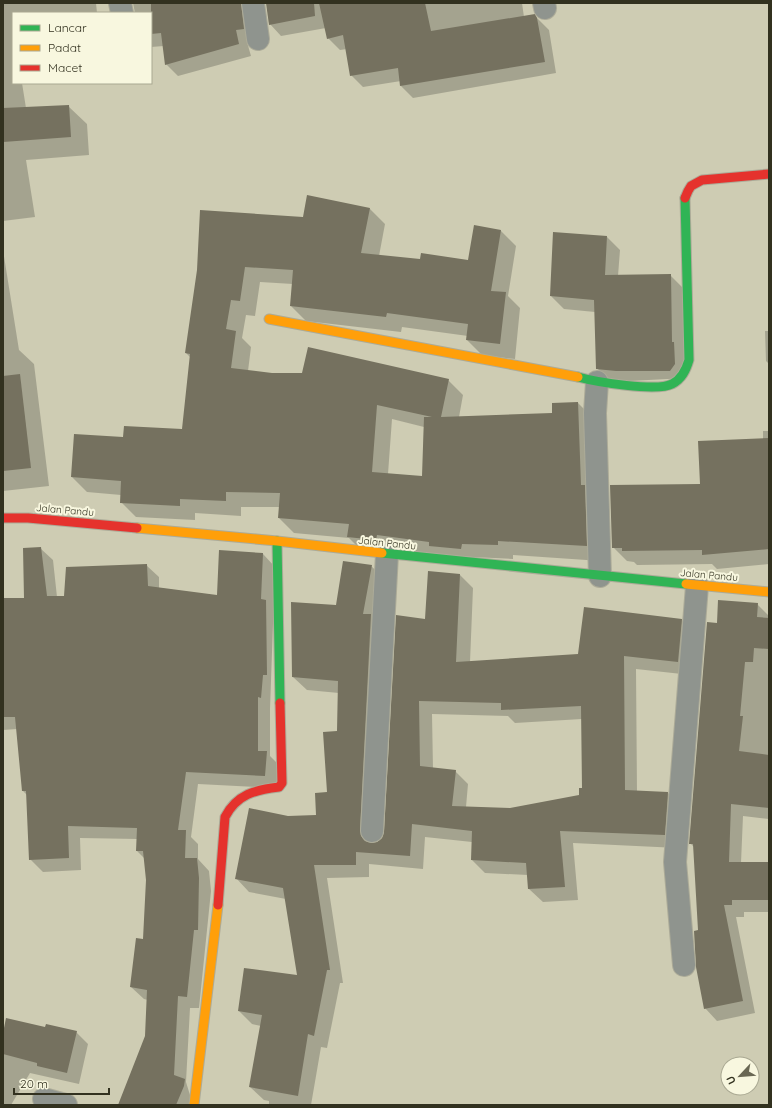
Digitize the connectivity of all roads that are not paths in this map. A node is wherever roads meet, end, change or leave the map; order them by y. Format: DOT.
graph roads {
  1 [pos="253,3"];
  2 [pos="258,39"];
  3 [pos="769,174"];
  4 [pos="269,319"];
  5 [pos="597,382"];
  6 [pos="3,518"];
  7 [pos="277,541"];
  8 [pos="387,554"];
  9 [pos="600,576"];
  10 [pos="697,586"];
  11 [pos="769,592"];
  12 [pos="372,831"];
  13 [pos="684,965"];
  14 [pos="44,1099"];
  15 [pos="66,1105"];
  16 [pos="194,1105"];
  1 -- 2 [label="street"];
  3 -- 5 [label="street"];
  4 -- 5 [label="street"];
  5 -- 9 [label="street"];
  6 -- 7 [label="street, Jalan Pandu"];
  7 -- 8 [label="street, Jalan Pandu"];
  7 -- 16 [label="street"];
  8 -- 9 [label="street, Jalan Pandu"];
  8 -- 12 [label="street"];
  9 -- 10 [label="street, Jalan Pandu"];
  10 -- 11 [label="street, Jalan Pandu"];
  10 -- 13 [label="street"];
  14 -- 15 [label="street"];
}
